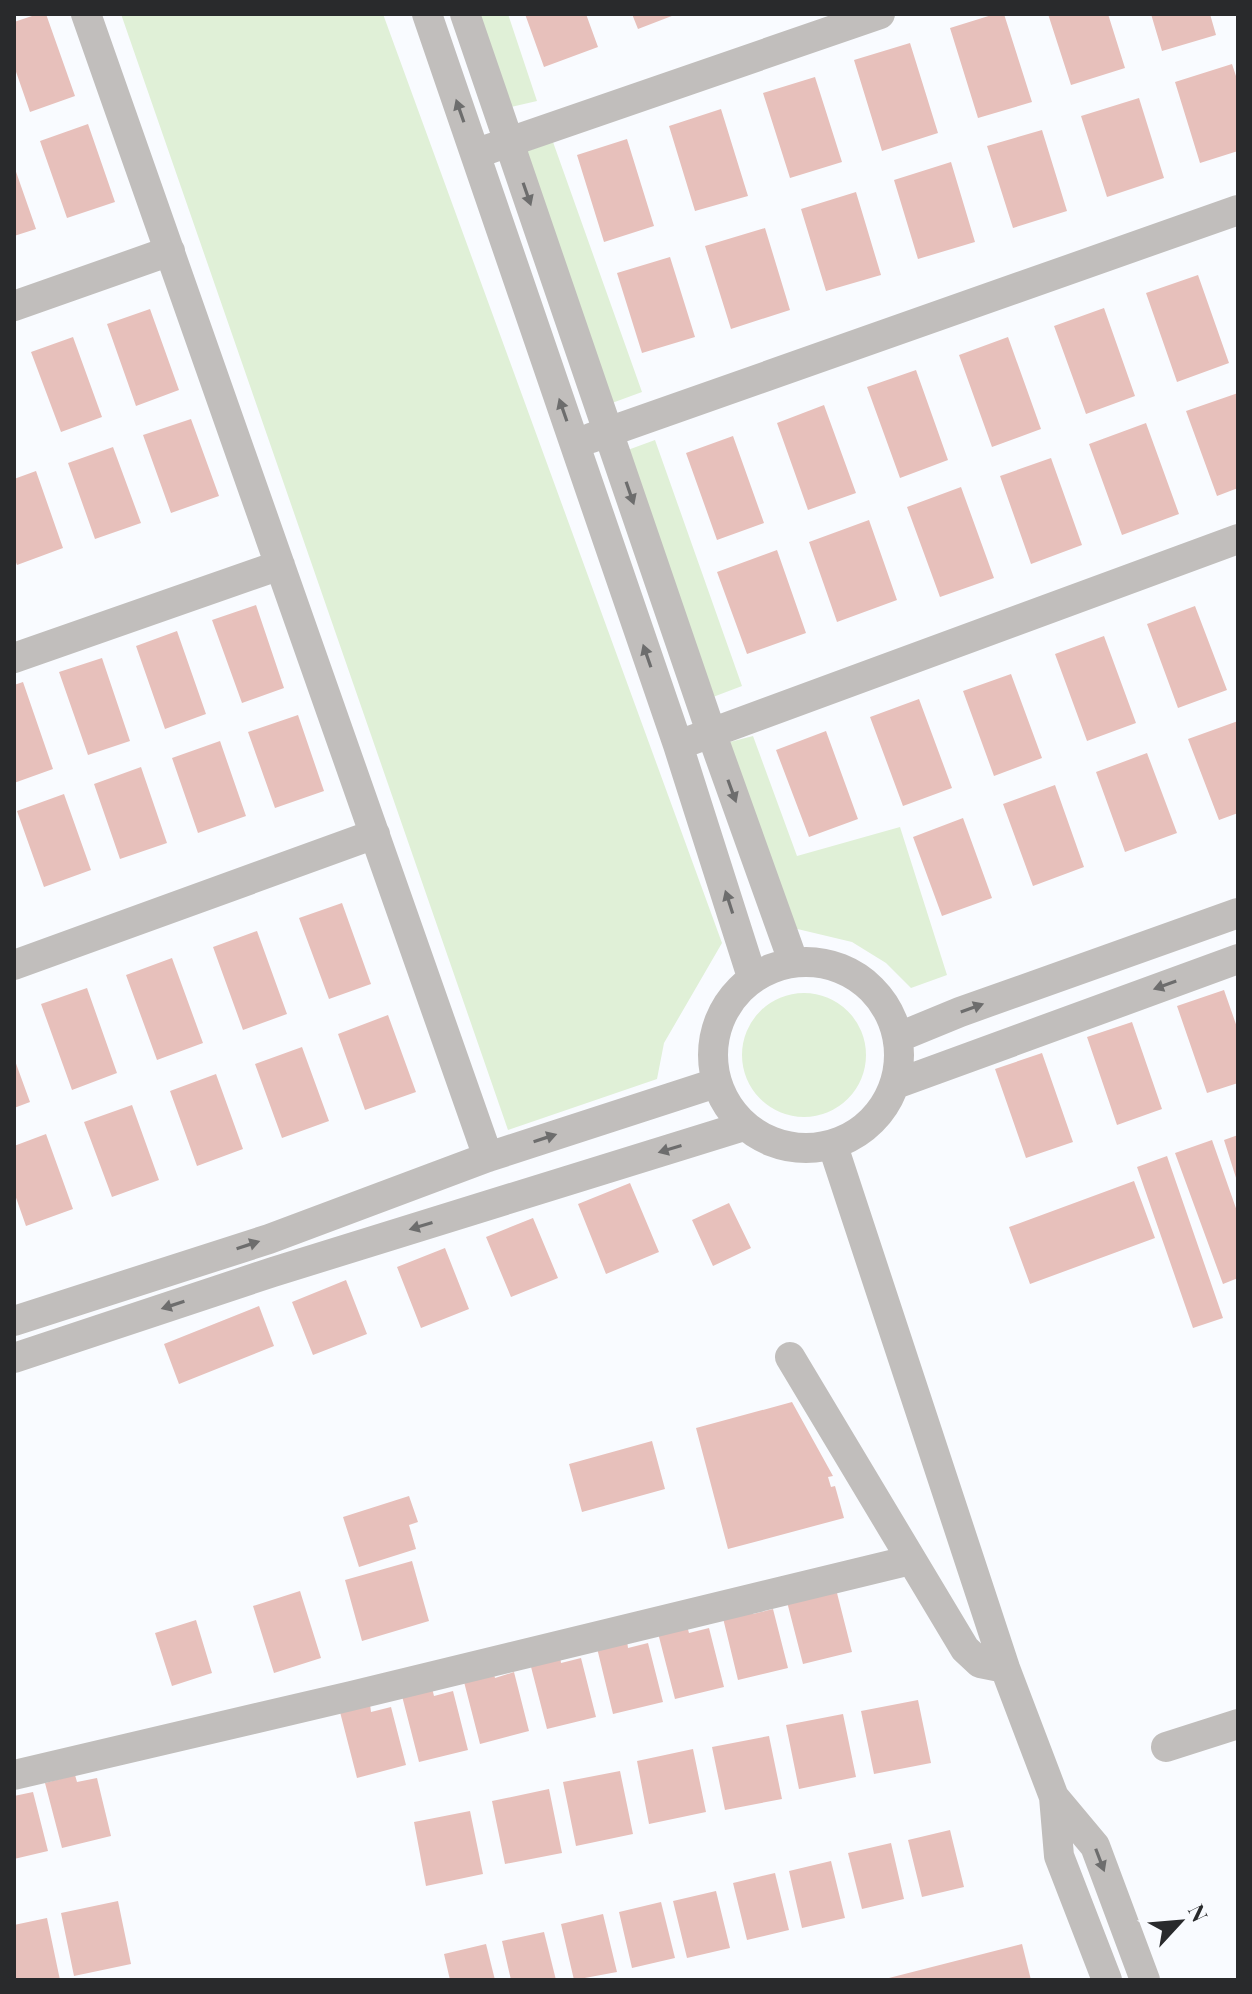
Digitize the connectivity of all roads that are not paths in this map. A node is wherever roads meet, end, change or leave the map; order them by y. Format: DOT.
graph roads {
  1 [pos="86,14"];
  2 [pos="427,14"];
  3 [pos="465,14"];
  4 [pos="880,14"];
  5 [pos="508,142"];
  6 [pos="475,155"];
  7 [pos="1238,210"];
  8 [pos="170,251"];
  9 [pos="14,306"];
  10 [pos="609,431"];
  11 [pos="575,446"];
  12 [pos="1238,539"];
  13 [pos="280,565"];
  14 [pos="14,658"];
  15 [pos="711,732"];
  16 [pos="678,745"];
  17 [pos="375,834"];
  18 [pos="1238,913"];
  19 [pos="1238,959"];
  20 [pos="793,961"];
  21 [pos="14,965"];
  22 [pos="752,977"];
  23 [pos="899,1037"];
  24 [pos="716,1083"];
  25 [pos="896,1084"];
  26 [pos="744,1126"];
  27 [pos="833,1146"];
  28 [pos="488,1157"];
  29 [pos="14,1321"];
  30 [pos="790,1357"];
  31 [pos="14,1358"];
  32 [pos="911,1560"];
  33 [pos="1005,1668"];
  34 [pos="1238,1724"];
  35 [pos="1166,1747"];
  36 [pos="14,1775"];
  37 [pos="1054,1797"];
  38 [pos="1107,1980"];
  39 [pos="1145,1980"];
  1 -- 8 [label="street"];
  6 -- 2 [label="street, one-way"];
  3 -- 5 [label="street"];
  4 -- 5 [label="street"];
  5 -- 6 [label="street"];
  5 -- 10 [label="street, one-way"];
  11 -- 6 [label="street, one-way"];
  7 -- 10 [label="street"];
  8 -- 9 [label="street"];
  8 -- 13 [label="street"];
  10 -- 11 [label="street"];
  10 -- 15 [label="street, one-way"];
  16 -- 11 [label="street, one-way"];
  12 -- 15 [label="street"];
  13 -- 14 [label="street"];
  13 -- 17 [label="street"];
  15 -- 16 [label="street"];
  15 -- 20 [label="street, one-way"];
  22 -- 16 [label="street, one-way"];
  17 -- 21 [label="street"];
  17 -- 28 [label="street"];
  23 -- 18 [label="street, one-way"];
  19 -- 25 [label="street, one-way"];
  20 -- 22 [label="street"];
  20 -- 23 [label="street"];
  22 -- 24 [label="street"];
  23 -- 25 [label="street"];
  24 -- 26 [label="street"];
  28 -- 24 [label="street, one-way"];
  25 -- 27 [label="street"];
  26 -- 27 [label="street"];
  26 -- 31 [label="street, one-way"];
  27 -- 33 [label="street"];
  29 -- 28 [label="street, one-way"];
  30 -- 32 [label="street"];
  32 -- 33 [label="street"];
  32 -- 36 [label="street"];
  33 -- 37 [label="street"];
  34 -- 35 [label="street"];
  37 -- 38 [label="street"];
  37 -- 39 [label="street, one-way"];
}
